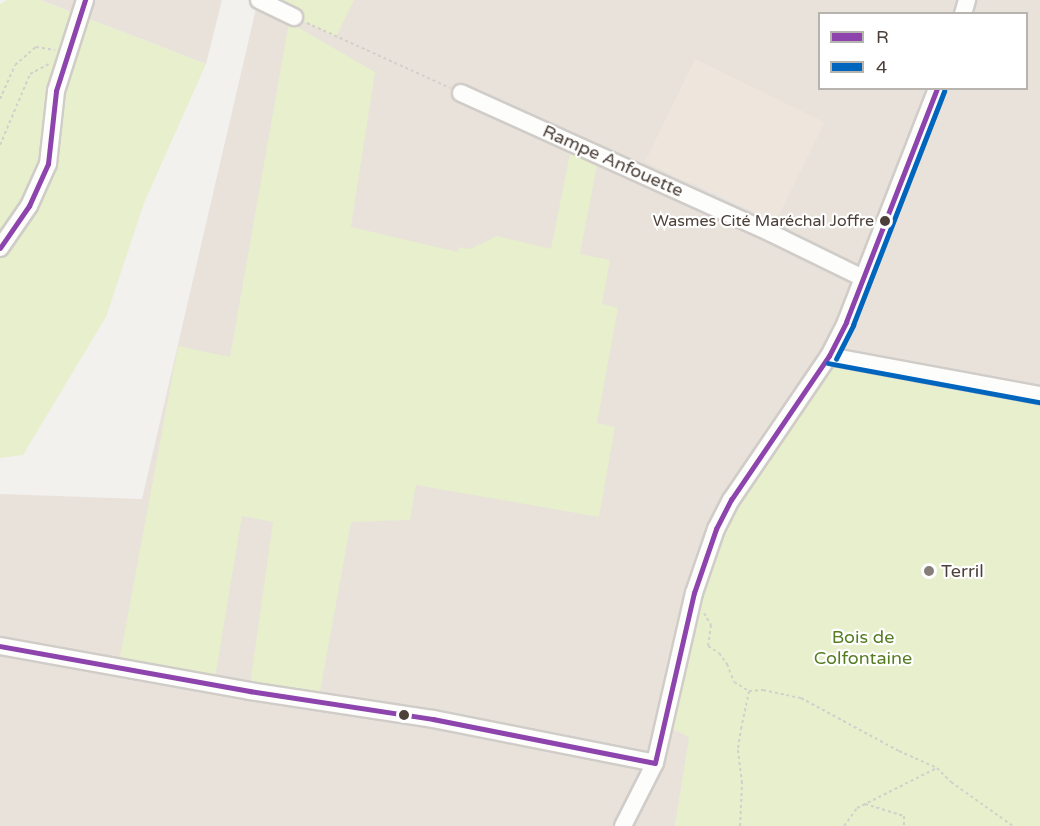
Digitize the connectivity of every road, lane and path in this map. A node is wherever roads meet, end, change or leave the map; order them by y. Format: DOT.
graph roads {
  1 [pos="85,0"];
  2 [pos="259,0"];
  3 [pos="294,17"];
  4 [pos="64,60"];
  5 [pos="936,90"];
  6 [pos="460,93"];
  7 [pos="0,99"];
  8 [pos="0,145"];
  9 [pos="0,248"];
  10 [pos="863,278"];
  11 [pos="829,356"];
  12 [pos="1040,395"];
  13 [pos="694,593"];
  14 [pos="0,646"];
  15 [pos="749,691"];
  16 [pos="655,763"];
  17 [pos="937,768"];
  18 [pos="865,804"];
  19 [pos="623,826"];
  20 [pos="740,826"];
  21 [pos="844,826"];
  22 [pos="904,826"];
  23 [pos="1013,826"];
  1 -- 4 [label="street"];
  2 -- 3 [label="street"];
  3 -- 6 [label="path"];
  4 -- 7 [label="path"];
  4 -- 8 [label="path"];
  4 -- 9 [label="street"];
  5 -- 10 [label="street"];
  6 -- 10 [label="street, Rampe Anfouette"];
  10 -- 11 [label="street"];
  11 -- 12 [label="street"];
  11 -- 13 [label="street"];
  13 -- 15 [label="path"];
  13 -- 16 [label="street"];
  14 -- 16 [label="street"];
  15 -- 17 [label="path"];
  15 -- 20 [label="path"];
  16 -- 19 [label="street"];
  17 -- 18 [label="path"];
  17 -- 23 [label="path"];
  18 -- 21 [label="path"];
  18 -- 22 [label="path"];
}
